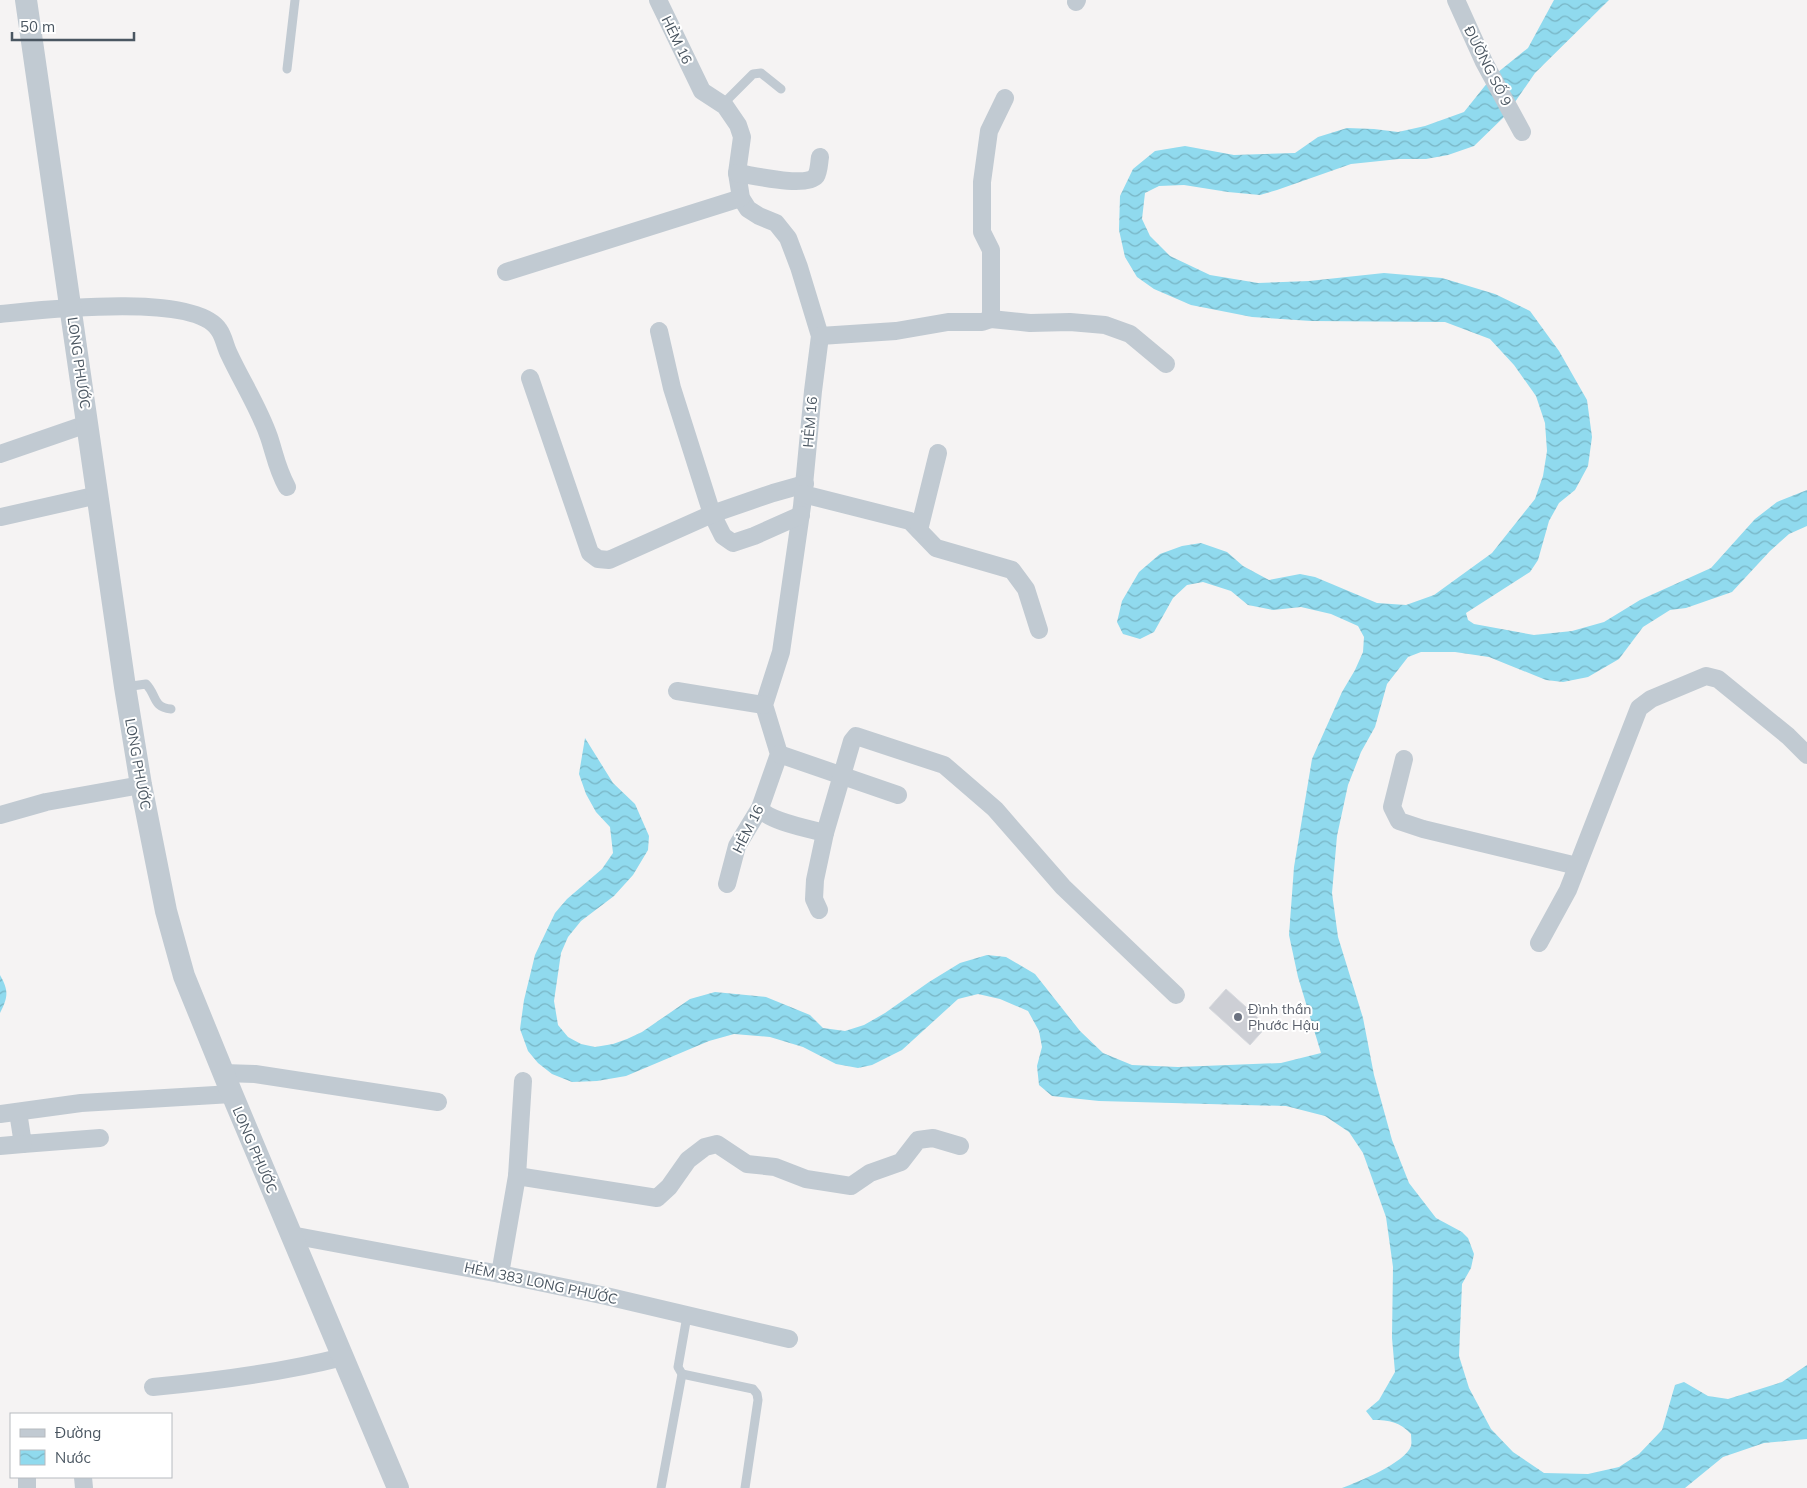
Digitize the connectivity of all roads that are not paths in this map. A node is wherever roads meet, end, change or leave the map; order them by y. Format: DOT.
graph roads {
  1 [pos="26,0"];
  2 [pos="295,0"];
  3 [pos="658,0"];
  4 [pos="1456,0"];
  5 [pos="287,69"];
  6 [pos="781,89"];
  7 [pos="1005,98"];
  8 [pos="722,105"];
  9 [pos="1518,125"];
  10 [pos="820,157"];
  11 [pos="737,173"];
  12 [pos="741,198"];
  13 [pos="506,272"];
  14 [pos="71,307"];
  15 [pos="0,314"];
  16 [pos="991,319"];
  17 [pos="659,331"];
  18 [pos="820,336"];
  19 [pos="1166,364"];
  20 [pos="530,378"];
  21 [pos="87,424"];
  22 [pos="938,453"];
  23 [pos="0,454"];
  24 [pos="287,487"];
  25 [pos="804,489"];
  26 [pos="98,495"];
  27 [pos="712,514"];
  28 [pos="801,515"];
  29 [pos="1,517"];
  30 [pos="919,530"];
  31 [pos="1039,630"];
  32 [pos="125,687"];
  33 [pos="677,691"];
  34 [pos="764,705"];
  35 [pos="171,709"];
  36 [pos="779,754"];
  37 [pos="1807,755"];
  38 [pos="1404,759"];
  39 [pos="842,776"];
  40 [pos="141,785"];
  41 [pos="898,795"];
  42 [pos="760,808"];
  43 [pos="0,815"];
  44 [pos="825,833"];
  45 [pos="1577,866"];
  46 [pos="727,884"];
  47 [pos="819,910"];
  48 [pos="1539,943"];
  49 [pos="1176,995"];
  50 [pos="223,1073"];
  51 [pos="523,1081"];
  52 [pos="232,1094"];
  53 [pos="438,1102"];
  54 [pos="18,1112"];
  55 [pos="0,1114"];
  56 [pos="100,1138"];
  57 [pos="24,1144"];
  58 [pos="0,1146"];
  59 [pos="960,1146"];
  60 [pos="517,1176"];
  61 [pos="291,1235"];
  62 [pos="500,1274"];
  63 [pos="687,1316"];
  64 [pos="789,1340"];
  65 [pos="343,1357"];
  66 [pos="682,1374"];
  67 [pos="153,1387"];
  68 [pos="398,1488"];
  69 [pos="661,1488"];
  70 [pos="745,1488"];
  1 -- 14 [label="street, LONG PHƯỚC"];
  2 -- 5 [label="lane"];
  3 -- 8 [label="street, HẺM 16"];
  4 -- 9 [label="street, ĐƯỜNG SỐ 9"];
  6 -- 8 [label="lane"];
  7 -- 16 [label="street"];
  8 -- 11 [label="street, HẺM 16"];
  10 -- 11 [label="street"];
  11 -- 12 [label="street, HẺM 16"];
  12 -- 13 [label="street"];
  12 -- 18 [label="street, HẺM 16"];
  14 -- 15 [label="street"];
  14 -- 21 [label="street, LONG PHƯỚC"];
  14 -- 24 [label="street"];
  16 -- 18 [label="street"];
  16 -- 19 [label="street"];
  17 -- 27 [label="street"];
  18 -- 25 [label="street, HẺM 16"];
  20 -- 27 [label="street"];
  21 -- 23 [label="street"];
  21 -- 26 [label="street, LONG PHƯỚC"];
  22 -- 30 [label="street"];
  25 -- 27 [label="street"];
  25 -- 28 [label="street, HẺM 16"];
  25 -- 30 [label="street"];
  26 -- 29 [label="street"];
  26 -- 32 [label="street, LONG PHƯỚC"];
  27 -- 28 [label="street"];
  28 -- 34 [label="street, HẺM 16"];
  30 -- 31 [label="street"];
  32 -- 35 [label="lane"];
  32 -- 40 [label="street, LONG PHƯỚC"];
  33 -- 34 [label="street"];
  34 -- 36 [label="street"];
  36 -- 39 [label="street"];
  36 -- 42 [label="street, HẺM 16"];
  37 -- 45 [label="street"];
  38 -- 45 [label="street"];
  39 -- 41 [label="street"];
  39 -- 44 [label="street"];
  39 -- 49 [label="street"];
  40 -- 43 [label="street"];
  40 -- 50 [label="street, LONG PHƯỚC"];
  42 -- 44 [label="street"];
  42 -- 46 [label="street, HẺM 16"];
  44 -- 47 [label="street"];
  45 -- 48 [label="street"];
  50 -- 52 [label="street, LONG PHƯỚC"];
  50 -- 53 [label="street"];
  51 -- 60 [label="street"];
  52 -- 54 [label="street"];
  52 -- 61 [label="street, LONG PHƯỚC"];
  54 -- 55 [label="street"];
  54 -- 57 [label="street"];
  56 -- 57 [label="street"];
  57 -- 58 [label="street"];
  59 -- 60 [label="street"];
  60 -- 62 [label="street"];
  61 -- 62 [label="street, HẺM 383 LONG PHƯỚC"];
  61 -- 65 [label="street, LONG PHƯỚC"];
  62 -- 63 [label="street, HẺM 383 LONG PHƯỚC"];
  63 -- 64 [label="street, HẺM 383 LONG PHƯỚC"];
  63 -- 66 [label="lane"];
  65 -- 67 [label="street"];
  65 -- 68 [label="street, LONG PHƯỚC"];
  66 -- 69 [label="lane"];
  66 -- 70 [label="lane"];
}
